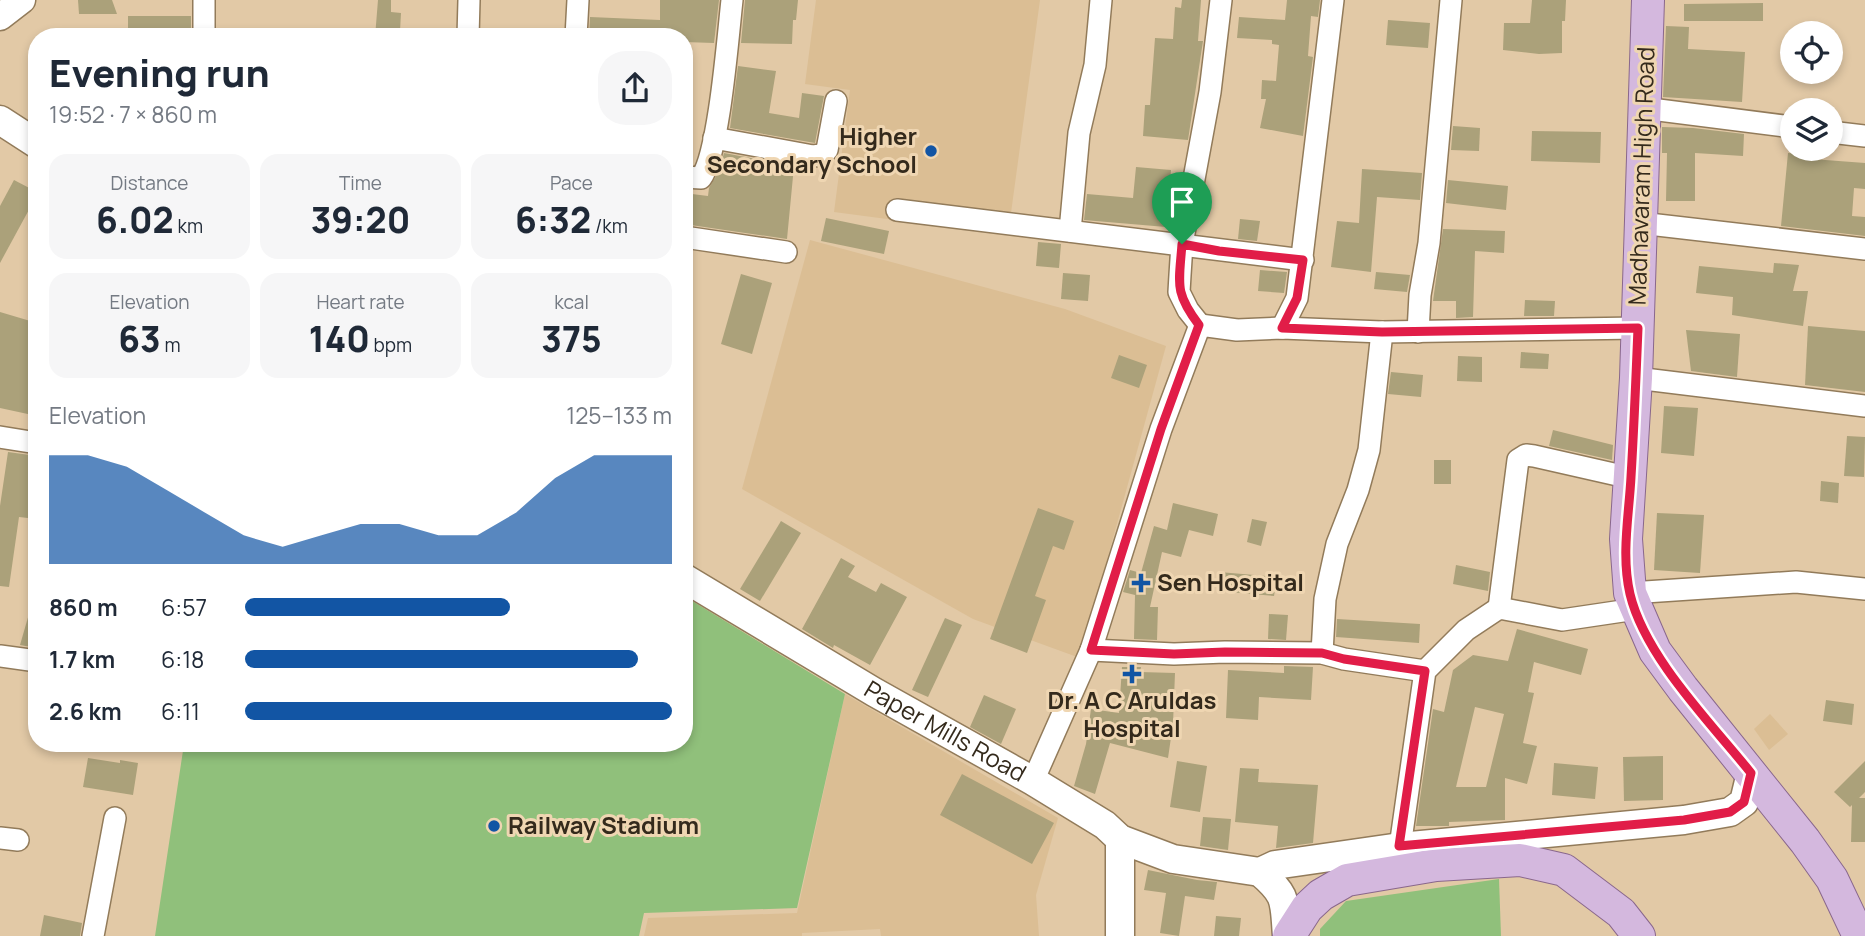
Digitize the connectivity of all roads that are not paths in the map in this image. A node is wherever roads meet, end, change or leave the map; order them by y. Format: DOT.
graph roads {
  1 [pos="22,0"];
  2 [pos="204,0"];
  3 [pos="469,0"];
  4 [pos="578,0"];
  5 [pos="732,0"];
  6 [pos="1101,0"];
  7 [pos="1222,0"];
  8 [pos="1333,0"];
  9 [pos="1451,0"];
  10 [pos="1648,0"];
  11 [pos="0,17"];
  12 [pos="204,28"];
  13 [pos="468,28"];
  14 [pos="576,28"];
  15 [pos="836,102"];
  16 [pos="1643,108"];
  17 [pos="0,120"];
  18 [pos="1780,125"];
  19 [pos="1843,133"];
  20 [pos="1865,136"];
  21 [pos="28,138"];
  22 [pos="714,138"];
  23 [pos="0,141"];
  24 [pos="28,158"];
  25 [pos="693,178"];
  26 [pos="897,210"];
  27 [pos="1640,223"];
  28 [pos="1070,232"];
  29 [pos="693,238"];
  30 [pos="1182,244"];
  31 [pos="1865,249"];
  32 [pos="786,252"];
  33 [pos="1303,260"];
  34 [pos="1199,325"];
  35 [pos="1282,328"];
  36 [pos="1638,328"];
  37 [pos="1382,332"];
  38 [pos="1418,332"];
  39 [pos="1636,379"];
  40 [pos="1865,406"];
  41 [pos="0,438"];
  42 [pos="28,442"];
  43 [pos="1631,478"];
  44 [pos="693,583"];
  45 [pos="1865,589"];
  46 [pos="1633,601"];
  47 [pos="1499,608"];
  48 [pos="1091,650"];
  49 [pos="1322,653"];
  50 [pos="0,656"];
  51 [pos="28,660"];
  52 [pos="1425,671"];
  53 [pos="1751,773"];
  54 [pos="1033,781"];
  55 [pos="115,818"];
  56 [pos="1120,839"];
  57 [pos="1399,846"];
  58 [pos="1260,872"];
  59 [pos="1630,925"];
  60 [pos="93,936"];
  61 [pos="1120,936"];
  62 [pos="1288,936"];
  63 [pos="1859,936"];
  1 -- 11 [label="street"];
  2 -- 12 [label="street"];
  3 -- 13 [label="street"];
  4 -- 14 [label="street"];
  5 -- 22 [label="street"];
  6 -- 28 [label="street"];
  7 -- 30 [label="street"];
  8 -- 33 [label="street"];
  9 -- 38 [label="street"];
  10 -- 16 [label="main road, Madhavaram High Road"];
  15 -- 22 [label="street"];
  16 -- 18 [label="street"];
  16 -- 27 [label="main road, Madhavaram High Road"];
  17 -- 21 [label="main road"];
  19 -- 20 [label="street"];
  22 -- 25 [label="street"];
  23 -- 24 [label="main road"];
  26 -- 28 [label="street"];
  27 -- 31 [label="street"];
  27 -- 36 [label="main road, Madhavaram High Road"];
  28 -- 30 [label="street"];
  29 -- 32 [label="street"];
  30 -- 33 [label="street"];
  30 -- 34 [label="street"];
  33 -- 35 [label="street"];
  34 -- 35 [label="street"];
  34 -- 48 [label="street"];
  35 -- 37 [label="street"];
  36 -- 38 [label="street"];
  36 -- 39 [label="main road, Madhavaram High Road"];
  37 -- 38 [label="street"];
  37 -- 49 [label="street"];
  39 -- 40 [label="street"];
  39 -- 43 [label="main road, Madhavaram High Road"];
  41 -- 42 [label="street"];
  43 -- 46 [label="main road, Madhavaram High Road"];
  43 -- 47 [label="street"];
  44 -- 54 [label="main road, Paper Mills Road"];
  45 -- 46 [label="street"];
  46 -- 47 [label="street"];
  46 -- 53 [label="main road, Madhavaram High Road"];
  47 -- 52 [label="street"];
  48 -- 49 [label="street"];
  48 -- 54 [label="street"];
  49 -- 52 [label="street"];
  50 -- 51 [label="street"];
  52 -- 57 [label="street"];
  53 -- 57 [label="main road"];
  53 -- 63 [label="main road, Madhavaram High Road"];
  54 -- 56 [label="main road, Paper Mills Road"];
  55 -- 60 [label="street"];
  56 -- 58 [label="main road, Paper Mills Road"];
  56 -- 61 [label="main road"];
  57 -- 58 [label="main road"];
  58 -- 62 [label="main road"];
  59 -- 62 [label="main road"];
}
